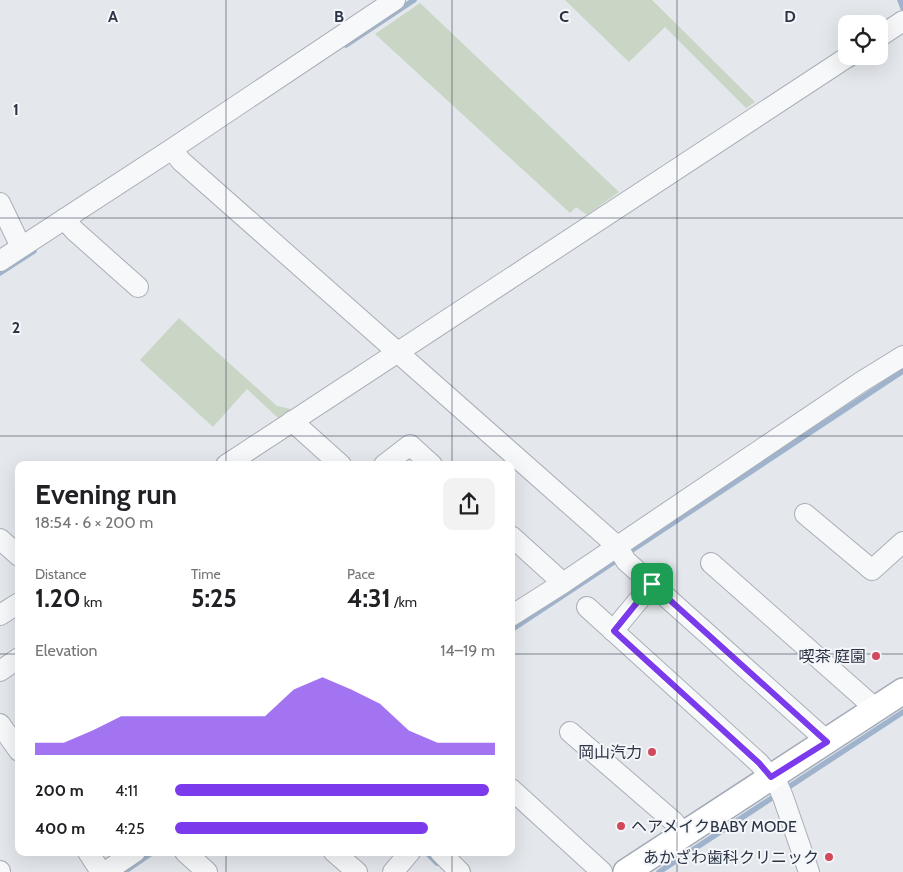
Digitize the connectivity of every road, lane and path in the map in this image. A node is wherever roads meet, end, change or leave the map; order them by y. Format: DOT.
graph roads {
  1 [pos="394,0"];
  2 [pos="903,21"];
  3 [pos="888,30"];
  4 [pos="838,63"];
  5 [pos="175,153"];
  6 [pos="0,203"];
  7 [pos="69,224"];
  8 [pos="21,247"];
  9 [pos="0,261"];
  10 [pos="138,287"];
  11 [pos="396,352"];
  12 [pos="903,356"];
  13 [pos="295,424"];
  14 [pos="233,461"];
  15 [pos="336,461"];
  16 [pos="389,461"];
  17 [pos="428,461"];
  18 [pos="805,514"];
  19 [pos="0,538"];
  20 [pos="515,540"];
  21 [pos="903,542"];
  22 [pos="15,552"];
  23 [pos="621,553"];
  24 [pos="711,563"];
  25 [pos="563,583"];
  26 [pos="652,584"];
  27 [pos="15,606"];
  28 [pos="588,607"];
  29 [pos="515,613"];
  30 [pos="0,615"];
  31 [pos="614,631"];
  32 [pos="15,661"];
  33 [pos="0,671"];
  34 [pos="903,691"];
  35 [pos="876,709"];
  36 [pos="0,724"];
  37 [pos="570,732"];
  38 [pos="827,742"];
  39 [pos="15,745"];
  40 [pos="777,784"];
  41 [pos="515,793"];
  42 [pos="684,834"];
  43 [pos="91,856"];
  44 [pos="129,856"];
  45 [pos="190,856"];
  46 [pos="339,856"];
  47 [pos="407,856"];
  48 [pos="444,856"];
  49 [pos="628,871"];
  50 [pos="101,872"];
  51 [pos="105,872"];
  52 [pos="207,872"];
  53 [pos="357,872"];
  54 [pos="393,872"];
  55 [pos="460,872"];
  56 [pos="602,872"];
  57 [pos="809,872"];
  1 -- 5 [label="street"];
  2 -- 3 [label="street"];
  4 -- 11 [label="street"];
  5 -- 7 [label="street"];
  5 -- 11 [label="street"];
  6 -- 8 [label="street"];
  7 -- 8 [label="street"];
  7 -- 10 [label="street"];
  8 -- 9 [label="street"];
  11 -- 13 [label="street"];
  11 -- 23 [label="street"];
  12 -- 23 [label="street"];
  13 -- 14 [label="street"];
  13 -- 15 [label="street"];
  16 -- 17 [label="street"];
  18 -- 21 [label="street"];
  19 -- 22 [label="street"];
  20 -- 25 [label="street"];
  23 -- 25 [label="street"];
  23 -- 26 [label="street"];
  24 -- 35 [label="street"];
  25 -- 29 [label="street"];
  26 -- 31 [label="street"];
  26 -- 38 [label="street"];
  27 -- 30 [label="street"];
  28 -- 31 [label="street"];
  31 -- 40 [label="street"];
  32 -- 33 [label="street"];
  34 -- 35 [label="main road"];
  35 -- 38 [label="main road"];
  36 -- 39 [label="street"];
  37 -- 42 [label="street"];
  38 -- 40 [label="main road"];
  40 -- 42 [label="main road"];
  40 -- 57 [label="street"];
  41 -- 56 [label="street"];
  42 -- 49 [label="main road"];
  43 -- 50 [label="street"];
  44 -- 51 [label="street"];
  45 -- 52 [label="street"];
  46 -- 53 [label="street"];
  47 -- 54 [label="street"];
  48 -- 55 [label="street"];
}
